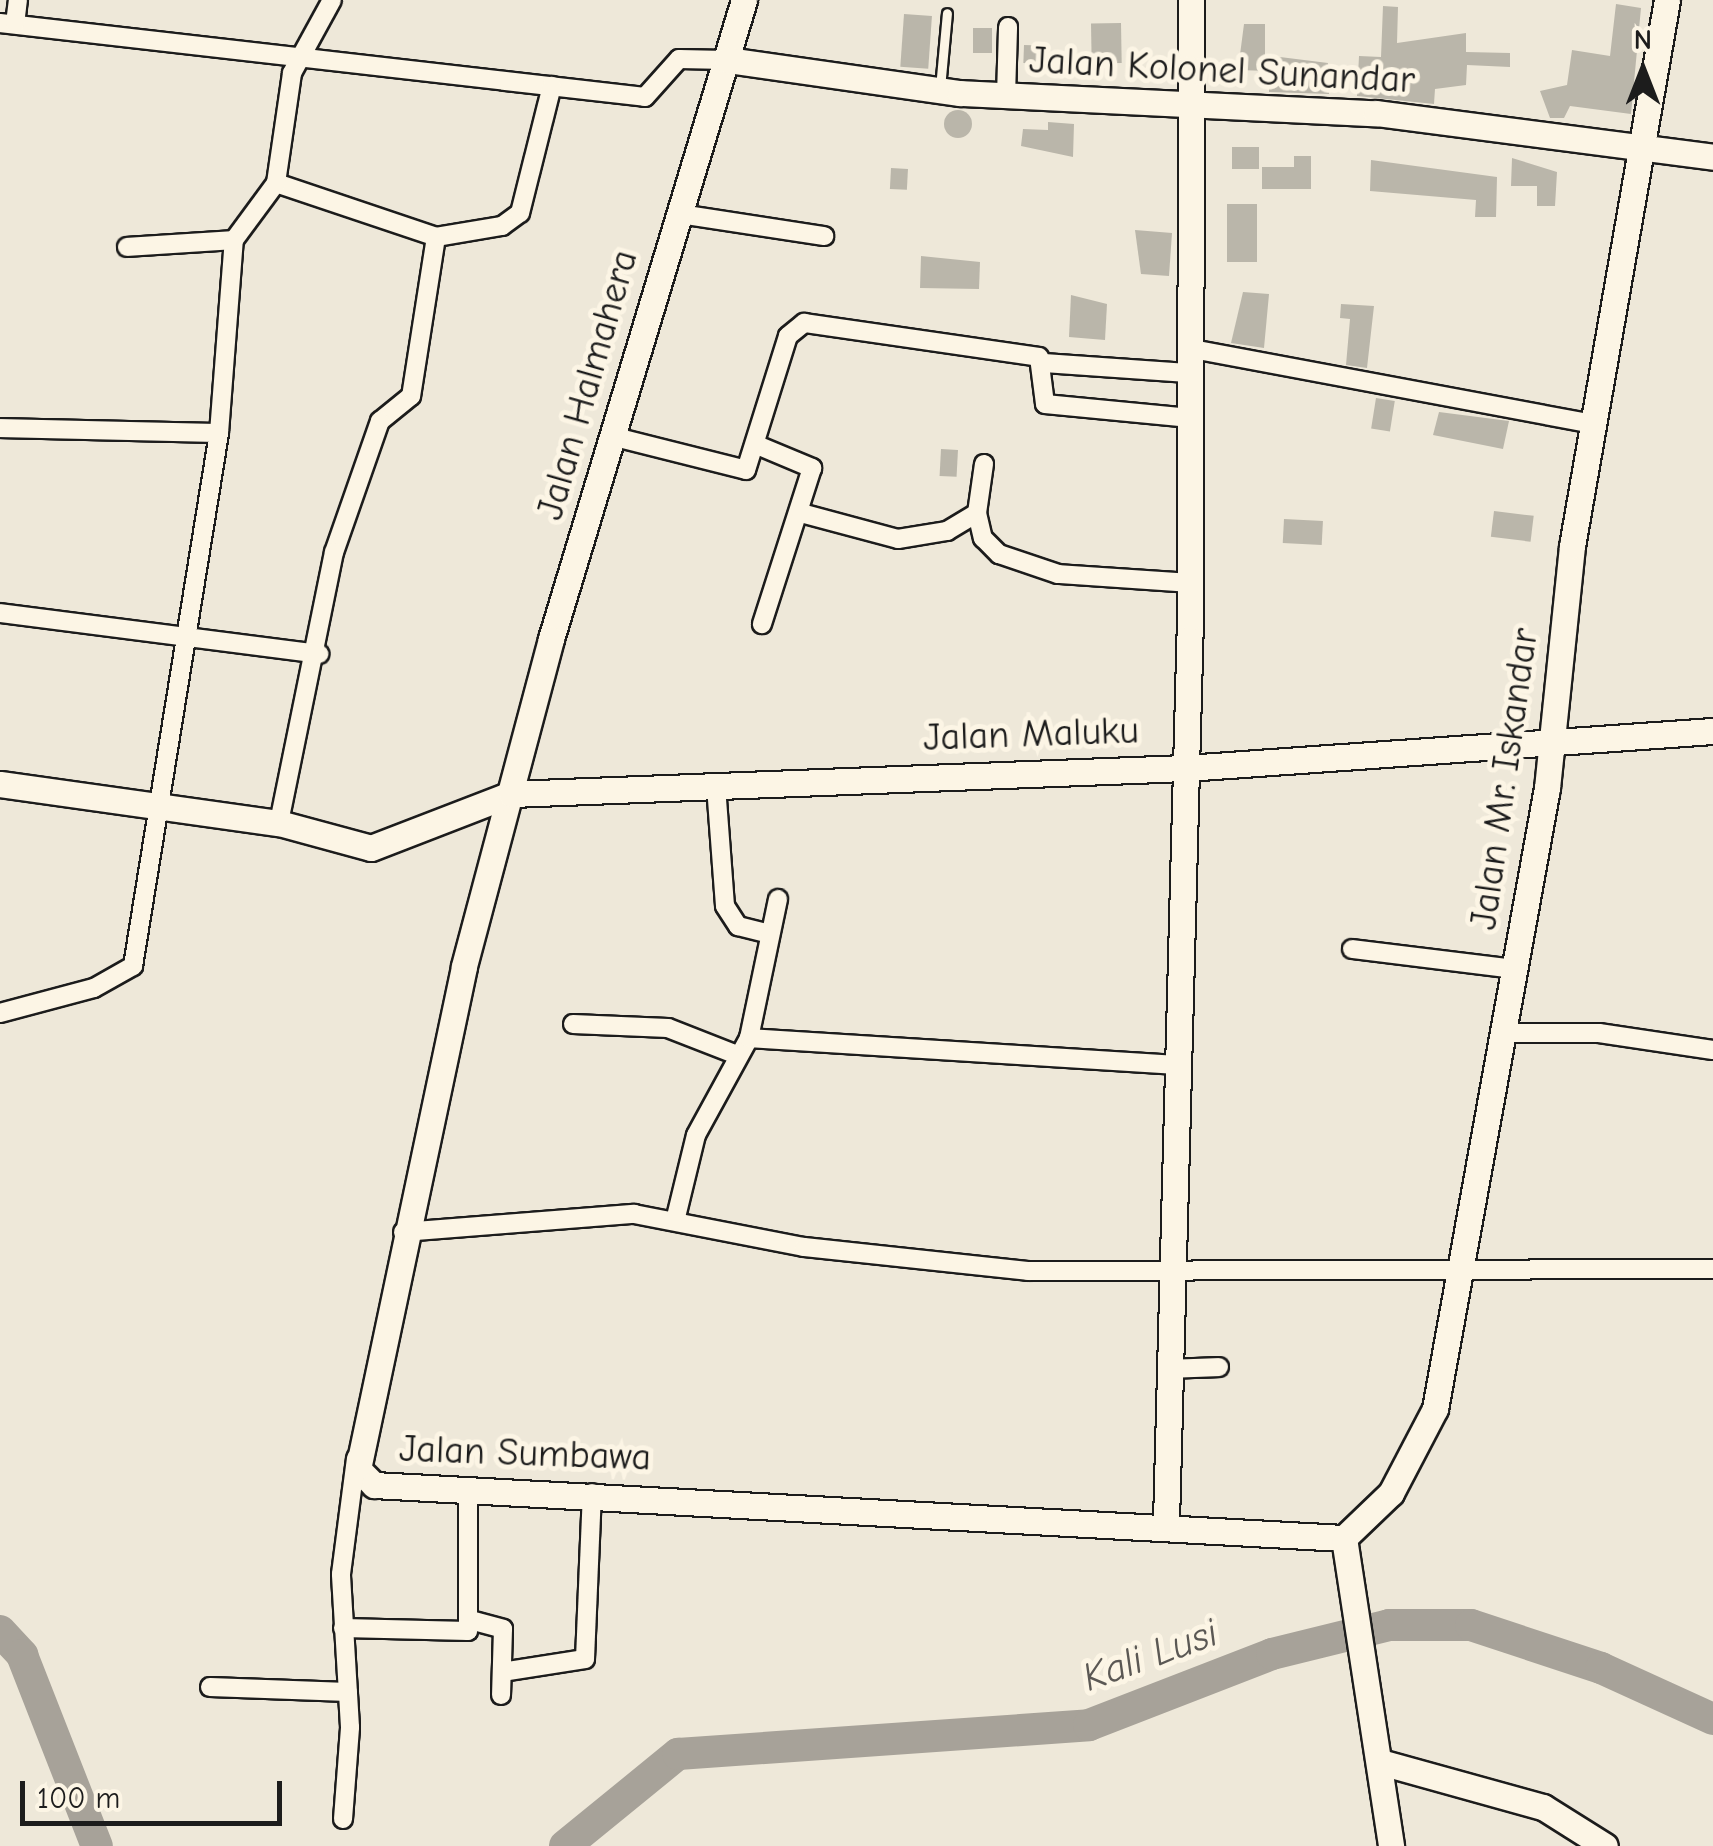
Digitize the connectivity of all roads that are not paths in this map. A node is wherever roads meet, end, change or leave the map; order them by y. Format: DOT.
graph roads {
  1 [pos="18,0"];
  2 [pos="332,0"];
  3 [pos="744,0"];
  4 [pos="1191,0"];
  5 [pos="1667,0"];
  6 [pos="947,13"];
  7 [pos="8,23"];
  8 [pos="1008,27"];
  9 [pos="300,56"];
  10 [pos="726,60"];
  11 [pos="552,86"];
  12 [pos="940,90"];
  13 [pos="1006,96"];
  14 [pos="1189,99"];
  15 [pos="1640,146"];
  16 [pos="1713,157"];
  17 [pos="276,183"];
  18 [pos="680,214"];
  19 [pos="824,236"];
  20 [pos="436,237"];
  21 [pos="234,240"];
  22 [pos="126,247"];
  23 [pos="1188,360"];
  24 [pos="1044,363"];
  25 [pos="1190,418"];
  26 [pos="1594,424"];
  27 [pos="0,428"];
  28 [pos="219,433"];
  29 [pos="612,436"];
  30 [pos="758,445"];
  31 [pos="984,464"];
  32 [pos="802,513"];
  33 [pos="977,513"];
  34 [pos="1190,583"];
  35 [pos="0,612"];
  36 [pos="762,624"];
  37 [pos="187,634"];
  38 [pos="318,654"];
  39 [pos="1713,731"];
  40 [pos="1552,740"];
  41 [pos="1186,768"];
  42 [pos="0,784"];
  43 [pos="716,786"];
  44 [pos="510,794"];
  45 [pos="158,808"];
  46 [pos="279,823"];
  47 [pos="778,899"];
  48 [pos="770,934"];
  49 [pos="1352,949"];
  50 [pos="1516,970"];
  51 [pos="0,1012"];
  52 [pos="573,1024"];
  53 [pos="1506,1033"];
  54 [pos="748,1038"];
  55 [pos="1713,1050"];
  56 [pos="732,1054"];
  57 [pos="1180,1065"];
  58 [pos="676,1217"];
  59 [pos="403,1232"];
  60 [pos="1460,1266"];
  61 [pos="1713,1269"];
  62 [pos="1174,1274"];
  63 [pos="1219,1367"];
  64 [pos="1169,1369"];
  65 [pos="356,1457"];
  66 [pos="468,1488"];
  67 [pos="592,1493"];
  68 [pos="1166,1522"];
  69 [pos="1344,1538"];
  70 [pos="474,1621"];
  71 [pos="344,1628"];
  72 [pos="502,1672"];
  73 [pos="210,1687"];
  74 [pos="348,1692"];
  75 [pos="501,1695"];
  76 [pos="1383,1754"];
  77 [pos="344,1819"];
  78 [pos="1391,1846"];
  79 [pos="1605,1846"];
  1 -- 7 [label="street"];
  2 -- 9 [label="street"];
  3 -- 10 [label="main road, Jalan Halmahera"];
  4 -- 14 [label="main road"];
  5 -- 15 [label="main road, Jalan Mr. Iskandar"];
  6 -- 12 [label="lane"];
  7 -- 9 [label="street"];
  8 -- 13 [label="street"];
  9 -- 11 [label="street"];
  9 -- 17 [label="street"];
  10 -- 11 [label="street"];
  10 -- 12 [label="main road, Jalan Kolonel Sunandar"];
  10 -- 18 [label="main road, Jalan Halmahera"];
  11 -- 20 [label="street"];
  12 -- 13 [label="main road, Jalan Kolonel Sunandar"];
  13 -- 14 [label="main road, Jalan Kolonel Sunandar"];
  14 -- 15 [label="main road, Jalan Kolonel Sunandar"];
  14 -- 23 [label="main road"];
  15 -- 16 [label="main road, Jalan Kolonel Sunandar"];
  15 -- 26 [label="main road, Jalan Mr. Iskandar"];
  17 -- 20 [label="street"];
  17 -- 21 [label="street"];
  18 -- 19 [label="street"];
  18 -- 29 [label="main road, Jalan Halmahera"];
  20 -- 38 [label="street"];
  21 -- 22 [label="street"];
  21 -- 28 [label="street"];
  23 -- 24 [label="street"];
  23 -- 25 [label="main road"];
  23 -- 26 [label="street"];
  24 -- 25 [label="street"];
  24 -- 30 [label="street"];
  25 -- 34 [label="main road"];
  26 -- 40 [label="main road, Jalan Mr. Iskandar"];
  27 -- 28 [label="street"];
  28 -- 37 [label="street"];
  29 -- 30 [label="street"];
  29 -- 44 [label="main road, Jalan Halmahera"];
  30 -- 32 [label="street"];
  31 -- 33 [label="street"];
  32 -- 33 [label="street"];
  32 -- 36 [label="street"];
  33 -- 34 [label="street"];
  34 -- 41 [label="main road"];
  35 -- 37 [label="street"];
  37 -- 38 [label="street"];
  37 -- 45 [label="street"];
  38 -- 46 [label="street"];
  39 -- 40 [label="main road, Jalan Maluku"];
  40 -- 41 [label="main road, Jalan Maluku"];
  40 -- 50 [label="main road, Jalan Mr. Iskandar"];
  41 -- 43 [label="main road, Jalan Maluku"];
  41 -- 57 [label="main road"];
  42 -- 45 [label="main road, Jalan Maluku"];
  43 -- 44 [label="main road, Jalan Maluku"];
  43 -- 48 [label="street"];
  44 -- 46 [label="main road, Jalan Maluku"];
  44 -- 59 [label="main road, Jalan Sumbawa"];
  45 -- 46 [label="main road, Jalan Maluku"];
  45 -- 51 [label="street"];
  47 -- 48 [label="street"];
  48 -- 54 [label="street"];
  49 -- 50 [label="street"];
  50 -- 53 [label="main road, Jalan Mr. Iskandar"];
  52 -- 56 [label="street"];
  53 -- 55 [label="street"];
  53 -- 60 [label="main road, Jalan Mr. Iskandar"];
  54 -- 56 [label="street"];
  54 -- 57 [label="street"];
  56 -- 58 [label="street"];
  57 -- 62 [label="main road"];
  58 -- 59 [label="street"];
  58 -- 62 [label="street"];
  59 -- 65 [label="main road, Jalan Sumbawa"];
  60 -- 61 [label="street"];
  60 -- 62 [label="street"];
  60 -- 69 [label="main road, Jalan Mr. Iskandar"];
  62 -- 64 [label="main road"];
  63 -- 64 [label="street"];
  64 -- 68 [label="main road"];
  65 -- 66 [label="main road, Jalan Sumbawa"];
  65 -- 71 [label="street"];
  66 -- 67 [label="main road, Jalan Sumbawa"];
  66 -- 70 [label="street"];
  67 -- 68 [label="main road, Jalan Sumbawa"];
  67 -- 72 [label="street"];
  68 -- 69 [label="main road, Jalan Sumbawa"];
  69 -- 76 [label="main road"];
  70 -- 71 [label="street"];
  70 -- 72 [label="street"];
  71 -- 74 [label="street"];
  72 -- 75 [label="street"];
  73 -- 74 [label="street"];
  74 -- 77 [label="street"];
  76 -- 78 [label="main road"];
  76 -- 79 [label="main road"];
}
